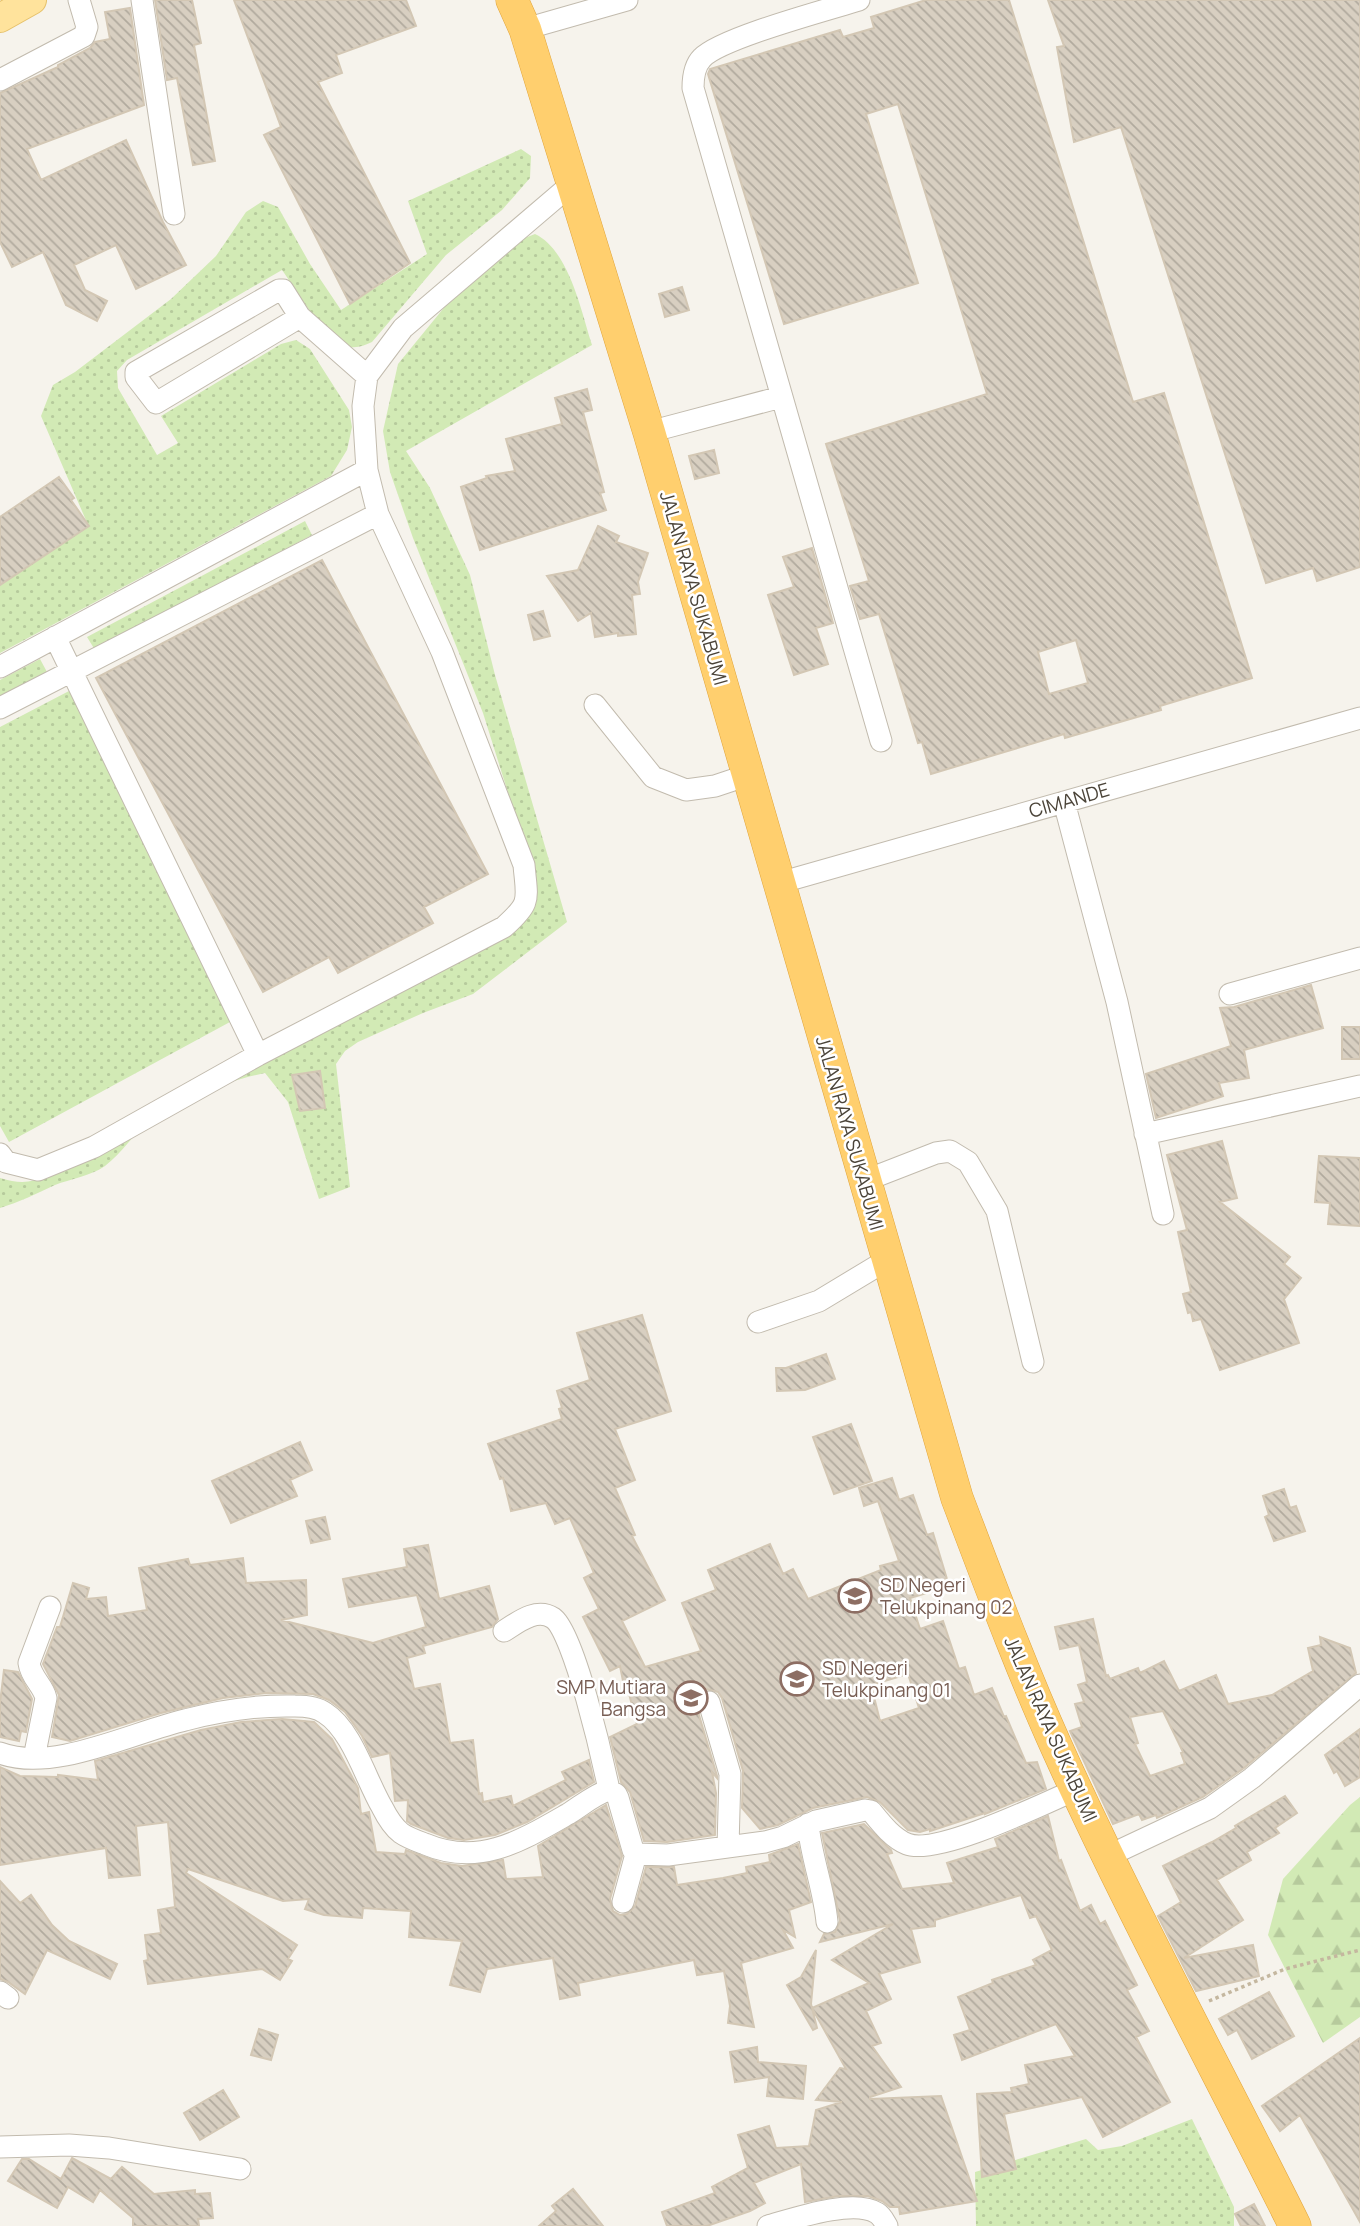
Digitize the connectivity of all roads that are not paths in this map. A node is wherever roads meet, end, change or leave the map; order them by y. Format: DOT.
graph roads {
  1 [pos="33,0"];
  2 [pos="79,0"];
  3 [pos="142,0"];
  4 [pos="512,0"];
  5 [pos="627,0"];
  6 [pos="859,0"];
  7 [pos="0,18"];
  8 [pos="525,29"];
  9 [pos="0,80"];
  10 [pos="573,183"];
  11 [pos="174,214"];
  12 [pos="300,317"];
  13 [pos="367,376"];
  14 [pos="782,397"];
  15 [pos="649,432"];
  16 [pos="367,470"];
  17 [pos="378,514"];
  18 [pos="55,638"];
  19 [pos="0,667"];
  20 [pos="72,670"];
  21 [pos="595,705"];
  22 [pos="0,708"];
  23 [pos="1360,718"];
  24 [pos="880,741"];
  25 [pos="748,775"];
  26 [pos="1064,802"];
  27 [pos="779,883"];
  28 [pos="1360,958"];
  29 [pos="1230,994"];
  30 [pos="258,1055"];
  31 [pos="1360,1086"];
  32 [pos="1145,1134"];
  33 [pos="0,1154"];
  34 [pos="864,1181"];
  35 [pos="1163,1214"];
  36 [pos="887,1260"];
  37 [pos="758,1322"];
  38 [pos="1033,1363"];
  39 [pos="50,1607"];
  40 [pos="504,1631"];
  41 [pos="1360,1685"];
  42 [pos="709,1702"];
  43 [pos="0,1753"];
  44 [pos="34,1758"];
  45 [pos="1077,1789"];
  46 [pos="610,1790"];
  47 [pos="808,1824"];
  48 [pos="728,1847"];
  49 [pos="636,1854"];
  50 [pos="1108,1856"];
  51 [pos="623,1902"];
  52 [pos="827,1922"];
  53 [pos="0,2147"];
  54 [pos="240,2169"];
  55 [pos="768,2226"];
  56 [pos="887,2226"];
  57 [pos="1294,2226"];
  1 -- 7 [label="main road"];
  2 -- 9 [label="street"];
  3 -- 11 [label="street"];
  4 -- 8 [label="highway, JALAN RAYA SUKABUMI"];
  5 -- 8 [label="street"];
  6 -- 14 [label="street"];
  8 -- 10 [label="highway, JALAN RAYA SUKABUMI"];
  10 -- 13 [label="street"];
  10 -- 15 [label="highway, JALAN RAYA SUKABUMI"];
  12 -- 12 [label="street"];
  12 -- 13 [label="street"];
  13 -- 16 [label="street"];
  14 -- 15 [label="street"];
  14 -- 24 [label="street"];
  15 -- 25 [label="highway, JALAN RAYA SUKABUMI"];
  16 -- 17 [label="street"];
  16 -- 18 [label="street"];
  17 -- 20 [label="street"];
  17 -- 30 [label="street"];
  18 -- 19 [label="street"];
  18 -- 20 [label="street"];
  20 -- 22 [label="street"];
  20 -- 30 [label="street"];
  21 -- 25 [label="street"];
  23 -- 26 [label="street, CIMANDE"];
  25 -- 27 [label="highway, JALAN RAYA SUKABUMI"];
  26 -- 27 [label="street, CIMANDE"];
  26 -- 32 [label="street"];
  27 -- 34 [label="highway, JALAN RAYA SUKABUMI"];
  28 -- 29 [label="street"];
  30 -- 33 [label="street"];
  31 -- 32 [label="street"];
  32 -- 35 [label="street"];
  34 -- 36 [label="highway, JALAN RAYA SUKABUMI"];
  34 -- 38 [label="street"];
  36 -- 37 [label="street"];
  36 -- 45 [label="highway, JALAN RAYA SUKABUMI"];
  39 -- 44 [label="street"];
  40 -- 46 [label="street"];
  41 -- 50 [label="street"];
  42 -- 48 [label="street"];
  43 -- 44 [label="street"];
  44 -- 46 [label="street"];
  45 -- 47 [label="street"];
  45 -- 50 [label="highway, JALAN RAYA SUKABUMI"];
  46 -- 49 [label="street"];
  47 -- 48 [label="street"];
  47 -- 52 [label="street"];
  48 -- 49 [label="street"];
  49 -- 51 [label="street"];
  50 -- 57 [label="highway, JALAN RAYA SUKABUMI"];
  53 -- 54 [label="street"];
  55 -- 56 [label="street"];
}
